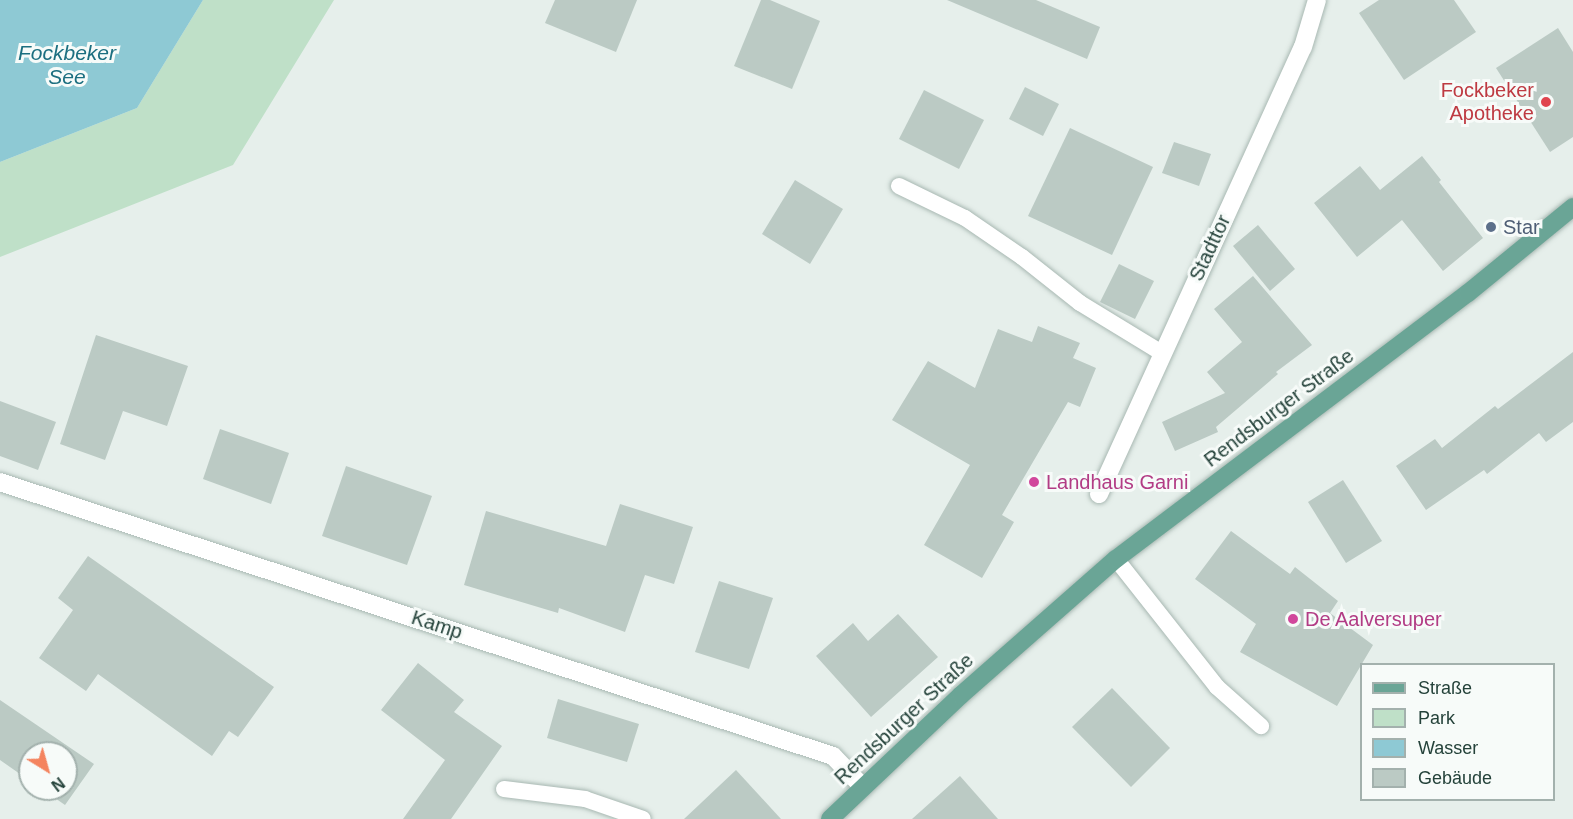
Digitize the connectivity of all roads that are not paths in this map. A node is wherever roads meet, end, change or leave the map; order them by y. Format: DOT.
graph roads {
  1 [pos="1317,0"];
  2 [pos="899,186"];
  3 [pos="1573,207"];
  4 [pos="1162,353"];
  5 [pos="0,482"];
  6 [pos="1099,494"];
  7 [pos="1116,559"];
  8 [pos="1261,726"];
  9 [pos="862,786"];
  10 [pos="504,789"];
  11 [pos="643,819"];
  12 [pos="830,819"];
  1 -- 4 [label="street, Stadttor"];
  2 -- 4 [label="lane"];
  3 -- 7 [label="main road, Rendsburger Straße"];
  4 -- 6 [label="street, Stadttor"];
  5 -- 9 [label="street, Kamp"];
  7 -- 8 [label="lane"];
  7 -- 9 [label="main road, Rendsburger Straße"];
  9 -- 12 [label="main road, Rendsburger Straße"];
  10 -- 11 [label="lane"];
}
